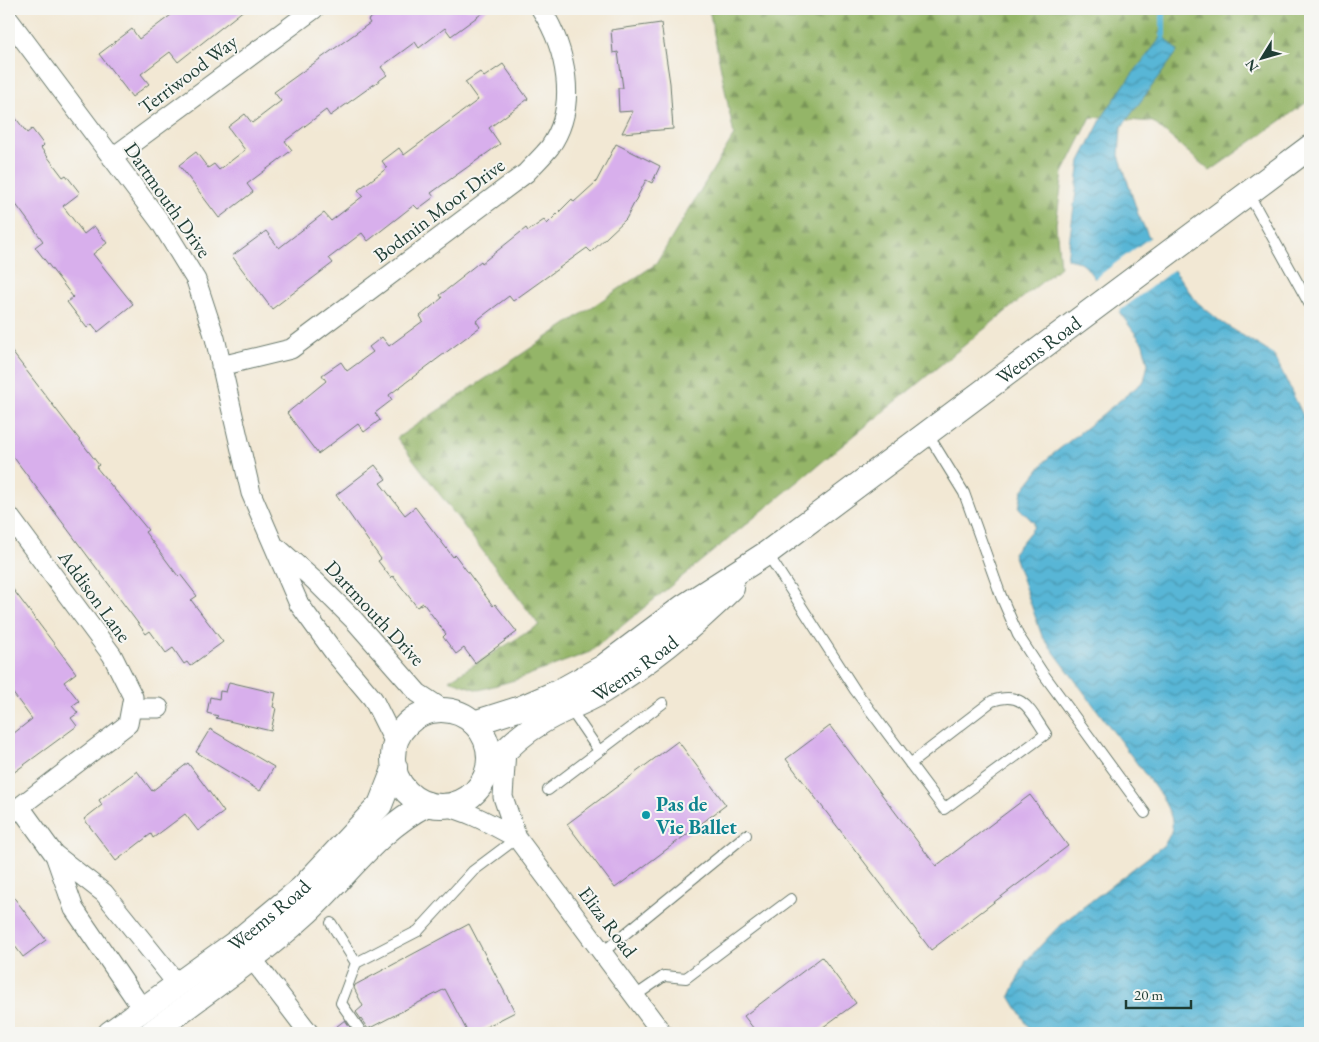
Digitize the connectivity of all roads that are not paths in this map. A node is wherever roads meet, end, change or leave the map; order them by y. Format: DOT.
graph roads {
  1 [pos="314,9"];
  2 [pos="541,9"];
  3 [pos="9,20"];
  4 [pos="1310,147"];
  5 [pos="112,158"];
  6 [pos="1248,193"];
  7 [pos="1310,305"];
  8 [pos="221,366"];
  9 [pos="927,433"];
  10 [pos="9,516"];
  11 [pos="274,545"];
  12 [pos="767,553"];
  13 [pos="663,703"];
  14 [pos="569,707"];
  15 [pos="131,708"];
  16 [pos="159,708"];
  17 [pos="444,710"];
  18 [pos="474,723"];
  19 [pos="395,743"];
  20 [pos="506,750"];
  21 [pos="599,751"];
  22 [pos="910,764"];
  23 [pos="395,767"];
  24 [pos="489,768"];
  25 [pos="548,790"];
  26 [pos="435,805"];
  27 [pos="14,811"];
  28 [pos="1145,813"];
  29 [pos="746,835"];
  30 [pos="517,838"];
  31 [pos="54,854"];
  32 [pos="790,899"];
  33 [pos="331,923"];
  34 [pos="245,949"];
  35 [pos="603,952"];
  36 [pos="356,963"];
  37 [pos="178,985"];
  38 [pos="635,996"];
  39 [pos="143,1010"];
  40 [pos="110,1033"];
  41 [pos="151,1033"];
  42 [pos="310,1033"];
  43 [pos="362,1033"];
  44 [pos="662,1033"];
  1 -- 5 [label="street, Terriwood Way"];
  2 -- 8 [label="street, Bodmin Moor Drive"];
  3 -- 5 [label="street, Dartmouth Drive"];
  4 -- 6 [label="street, Weems Road"];
  5 -- 8 [label="street, Dartmouth Drive"];
  6 -- 7 [label="lane"];
  6 -- 9 [label="street, Weems Road"];
  8 -- 11 [label="street, Dartmouth Drive"];
  9 -- 12 [label="street, Weems Road"];
  9 -- 28 [label="lane"];
  10 -- 15 [label="street, Addison Lane"];
  11 -- 17 [label="street, Dartmouth Drive"];
  11 -- 19 [label="street, Dartmouth Drive"];
  12 -- 14 [label="street, Weems Road"];
  12 -- 18 [label="street, Weems Road"];
  12 -- 22 [label="lane"];
  13 -- 21 [label="lane"];
  14 -- 20 [label="street, Weems Road"];
  14 -- 21 [label="lane"];
  15 -- 16 [label="street"];
  15 -- 27 [label="street"];
  17 -- 18 [label="street"];
  17 -- 19 [label="street"];
  18 -- 24 [label="street"];
  19 -- 23 [label="street"];
  20 -- 24 [label="street, Weems Road"];
  20 -- 30 [label="street, Eliza Road"];
  21 -- 25 [label="lane"];
  22 -- 22 [label="lane"];
  23 -- 26 [label="street"];
  23 -- 34 [label="street, Weems Road"];
  24 -- 26 [label="street"];
  26 -- 30 [label="street, Eliza Road"];
  26 -- 34 [label="street, Weems Road"];
  27 -- 31 [label="street"];
  29 -- 35 [label="lane"];
  30 -- 35 [label="street, Eliza Road"];
  30 -- 36 [label="lane"];
  31 -- 37 [label="street"];
  31 -- 39 [label="street"];
  32 -- 38 [label="lane"];
  33 -- 36 [label="lane"];
  34 -- 37 [label="street, Weems Road"];
  34 -- 41 [label="street, Weems Road"];
  34 -- 42 [label="street"];
  35 -- 38 [label="street, Eliza Road"];
  36 -- 43 [label="lane"];
  37 -- 39 [label="street, Weems Road"];
  38 -- 44 [label="street, Eliza Road"];
  39 -- 40 [label="street, Weems Road"];
}
